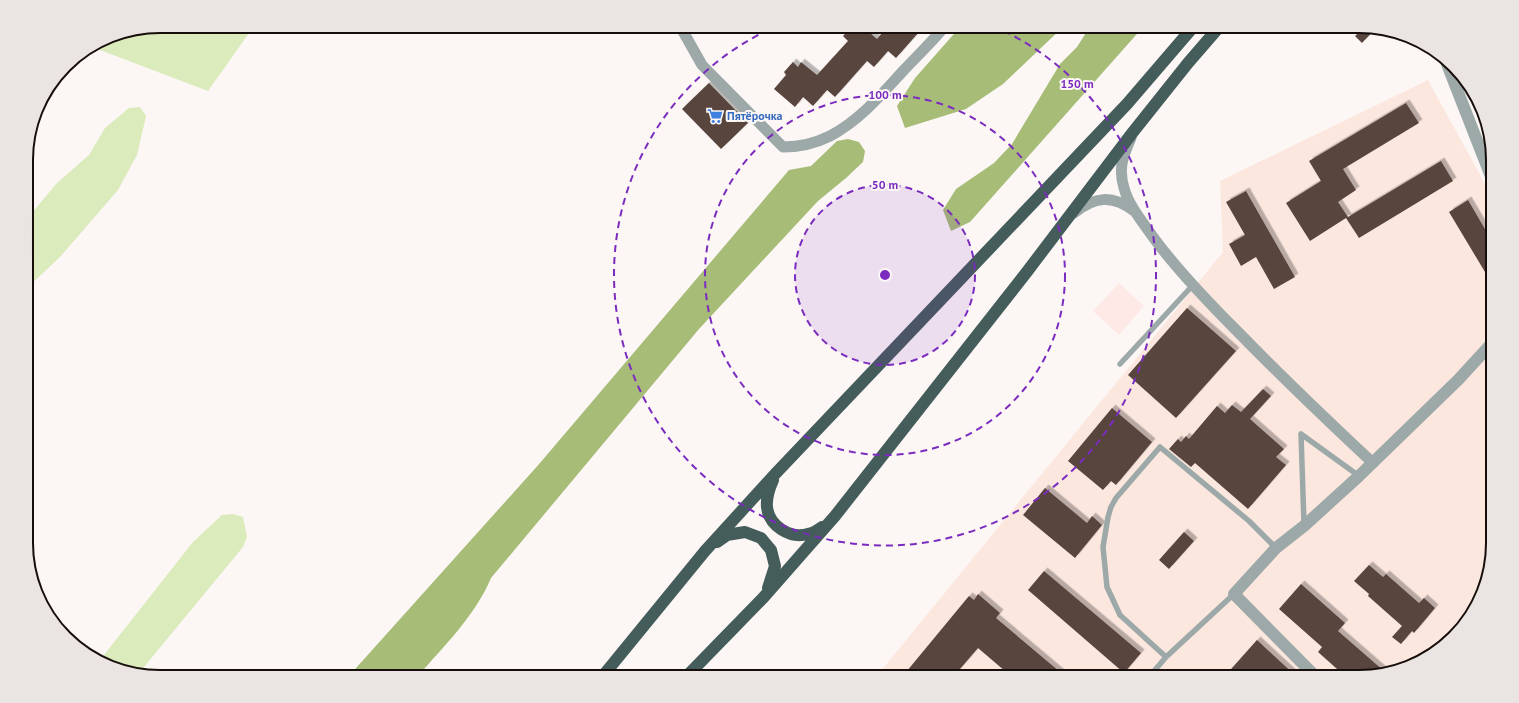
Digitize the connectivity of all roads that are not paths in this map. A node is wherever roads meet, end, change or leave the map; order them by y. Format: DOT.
graph roads {
  1 [pos="684,33"];
  2 [pos="938,33"];
  3 [pos="1188,33"];
  4 [pos="1214,33"];
  5 [pos="1450,71"];
  6 [pos="1133,132"];
  7 [pos="1486,164"];
  8 [pos="1136,212"];
  9 [pos="1071,216"];
  10 [pos="1193,285"];
  11 [pos="1486,350"];
  12 [pos="1120,364"];
  13 [pos="1373,463"];
  14 [pos="777,472"];
  15 [pos="1359,476"];
  16 [pos="835,516"];
  17 [pos="1304,526"];
  18 [pos="1276,548"];
  19 [pos="705,551"];
  20 [pos="1234,594"];
  21 [pos="763,598"];
  22 [pos="1166,656"];
  23 [pos="608,670"];
  24 [pos="693,670"];
  25 [pos="1155,670"];
  26 [pos="1309,670"];
  1 -- 2 [label="street"];
  3 -- 14 [label="highway"];
  4 -- 6 [label="highway"];
  5 -- 7 [label="street"];
  6 -- 8 [label="street"];
  6 -- 9 [label="highway"];
  8 -- 9 [label="street"];
  8 -- 10 [label="street"];
  9 -- 16 [label="highway"];
  10 -- 12 [label="lane"];
  10 -- 13 [label="street"];
  11 -- 13 [label="street"];
  13 -- 15 [label="street"];
  14 -- 16 [label="highway"];
  14 -- 19 [label="highway"];
  15 -- 17 [label="street"];
  15 -- 17 [label="lane"];
  16 -- 21 [label="highway"];
  17 -- 18 [label="street"];
  18 -- 20 [label="street"];
  18 -- 22 [label="lane"];
  19 -- 21 [label="highway"];
  19 -- 23 [label="highway"];
  20 -- 22 [label="lane"];
  20 -- 26 [label="street"];
  21 -- 24 [label="highway"];
  22 -- 25 [label="lane"];
}
